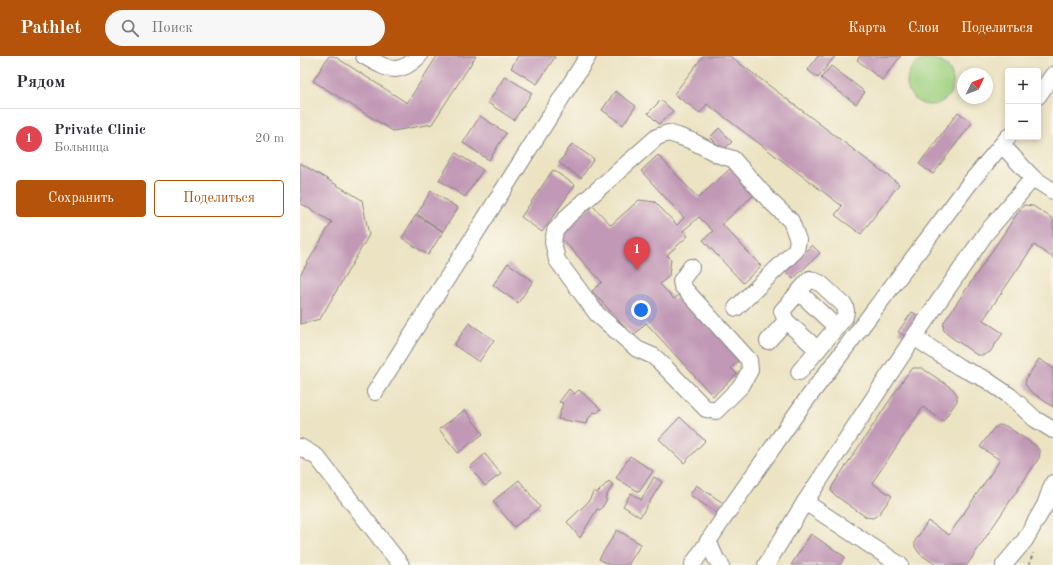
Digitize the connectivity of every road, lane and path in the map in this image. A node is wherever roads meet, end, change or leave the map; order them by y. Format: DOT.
graph roads {
  1 [pos="364,56"];
  2 [pos="419,56"];
  3 [pos="588,56"];
  4 [pos="1053,75"];
  5 [pos="1041,92"];
  6 [pos="1005,141"];
  7 [pos="1033,178"];
  8 [pos="1053,191"];
  9 [pos="691,267"];
  10 [pos="736,308"];
  11 [pos="786,321"];
  12 [pos="914,337"];
  13 [pos="768,341"];
  14 [pos="818,350"];
  15 [pos="800,372"];
  16 [pos="375,392"];
  17 [pos="1053,430"];
  18 [pos="300,447"];
  19 [pos="1053,483"];
  20 [pos="806,502"];
  21 [pos="708,541"];
  22 [pos="694,564"];
  23 [pos="401,565"];
  24 [pos="721,565"];
  25 [pos="766,565"];
  26 [pos="900,565"];
  27 [pos="1004,565"];
  1 -- 2 [label="street"];
  3 -- 16 [label="street"];
  4 -- 5 [label="street"];
  6 -- 7 [label="street"];
  6 -- 21 [label="street"];
  7 -- 8 [label="street"];
  7 -- 12 [label="street"];
  9 -- 10 [label="street"];
  11 -- 13 [label="street"];
  11 -- 14 [label="street"];
  11 -- 14 [label="street"];
  12 -- 17 [label="street"];
  12 -- 20 [label="street"];
  14 -- 15 [label="street"];
  18 -- 23 [label="street"];
  19 -- 27 [label="street"];
  20 -- 25 [label="street"];
  20 -- 26 [label="street"];
  21 -- 22 [label="street"];
  21 -- 24 [label="street"];
}
